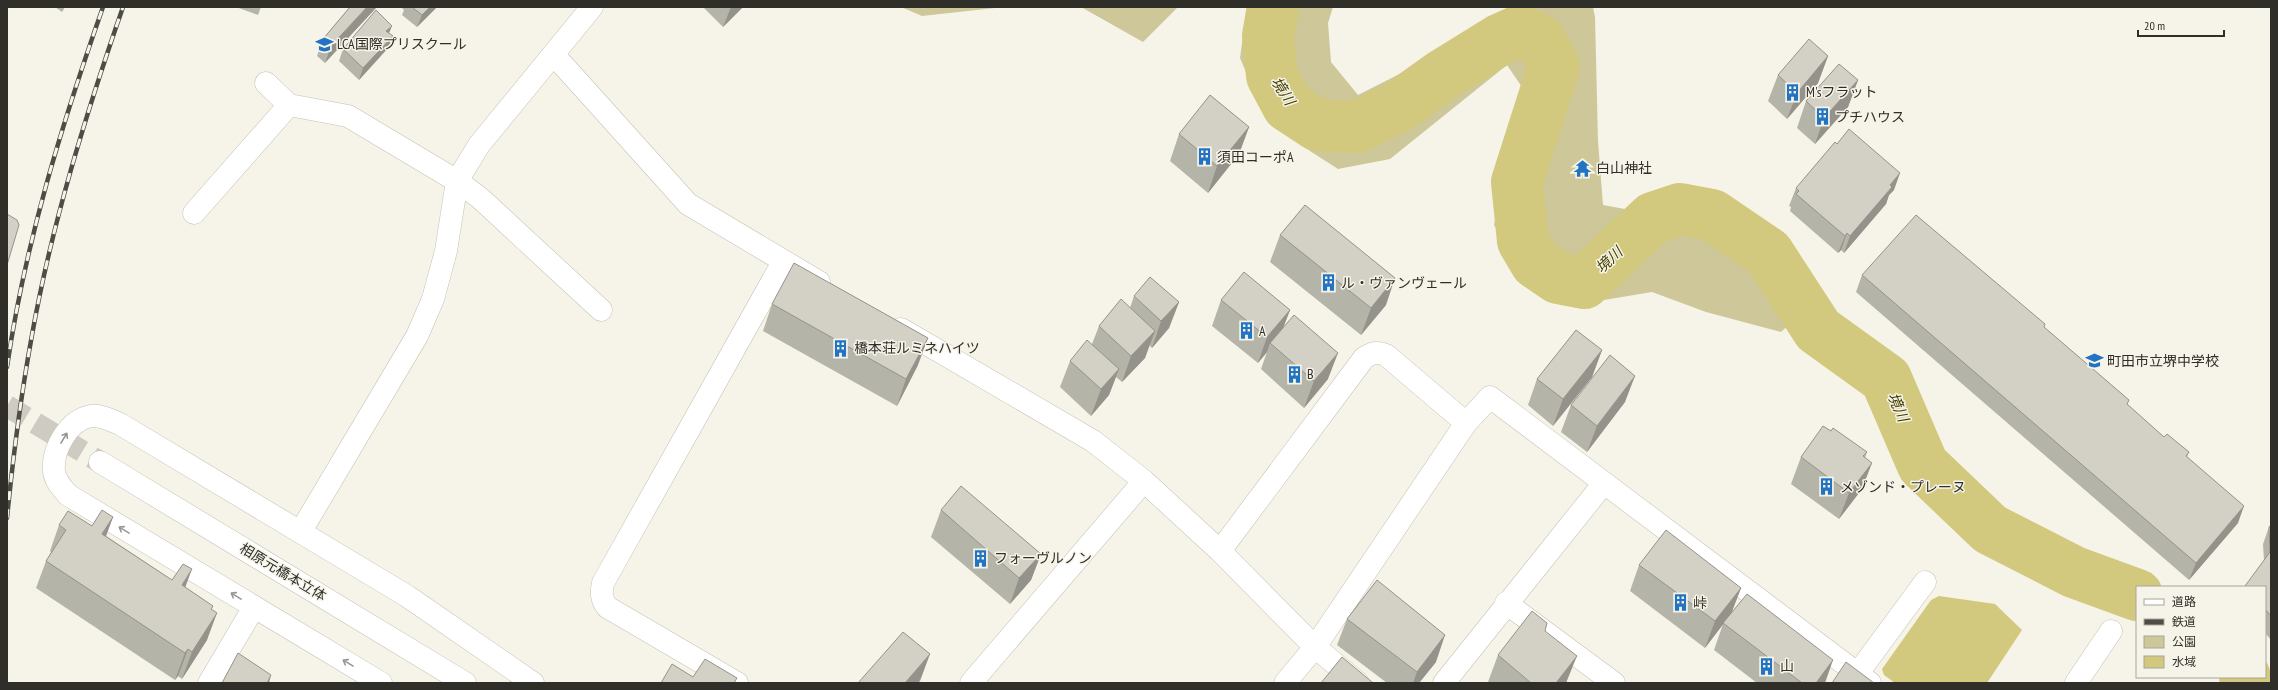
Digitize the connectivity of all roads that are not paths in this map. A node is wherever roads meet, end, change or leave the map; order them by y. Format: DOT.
graph roads {
  1 [pos="592,7"];
  2 [pos="554,55"];
  3 [pos="266,83"];
  4 [pos="289,105"];
  5 [pos="457,181"];
  6 [pos="194,213"];
  7 [pos="783,262"];
  8 [pos="834,290"];
  9 [pos="602,310"];
  10 [pos="887,321"];
  11 [pos="1466,423"];
  12 [pos="100,462"];
  13 [pos="1144,481"];
  14 [pos="1604,483"];
  15 [pos="301,531"];
  16 [pos="1220,551"];
  17 [pos="1925,582"];
  18 [pos="1506,603"];
  19 [pos="254,607"];
  20 [pos="2111,631"];
  21 [pos="1315,647"];
  22 [pos="1864,678"];
  23 [pos="209,683"];
  24 [pos="381,683"];
  25 [pos="465,683"];
  26 [pos="532,683"];
  27 [pos="737,683"];
  28 [pos="971,683"];
  29 [pos="1285,683"];
  30 [pos="1358,683"];
  31 [pos="1444,683"];
  32 [pos="1614,683"];
  33 [pos="2076,683"];
  1 -- 2 [label="street"];
  2 -- 5 [label="street"];
  2 -- 7 [label="street"];
  3 -- 4 [label="street"];
  4 -- 5 [label="street"];
  4 -- 6 [label="street"];
  5 -- 9 [label="street"];
  5 -- 15 [label="street"];
  7 -- 8 [label="street"];
  7 -- 27 [label="street"];
  10 -- 13 [label="street"];
  11 -- 14 [label="street"];
  11 -- 16 [label="street"];
  11 -- 21 [label="street"];
  12 -- 25 [label="street, 相原元橋本立体"];
  13 -- 16 [label="street"];
  13 -- 28 [label="street"];
  14 -- 18 [label="street"];
  14 -- 22 [label="street"];
  19 -- 15 [label="street, one-way"];
  15 -- 26 [label="street"];
  16 -- 21 [label="street"];
  17 -- 22 [label="street"];
  18 -- 31 [label="street"];
  18 -- 32 [label="street"];
  19 -- 23 [label="street"];
  24 -- 19 [label="street, one-way"];
  20 -- 33 [label="street"];
  21 -- 29 [label="street"];
  21 -- 30 [label="street"];
}
